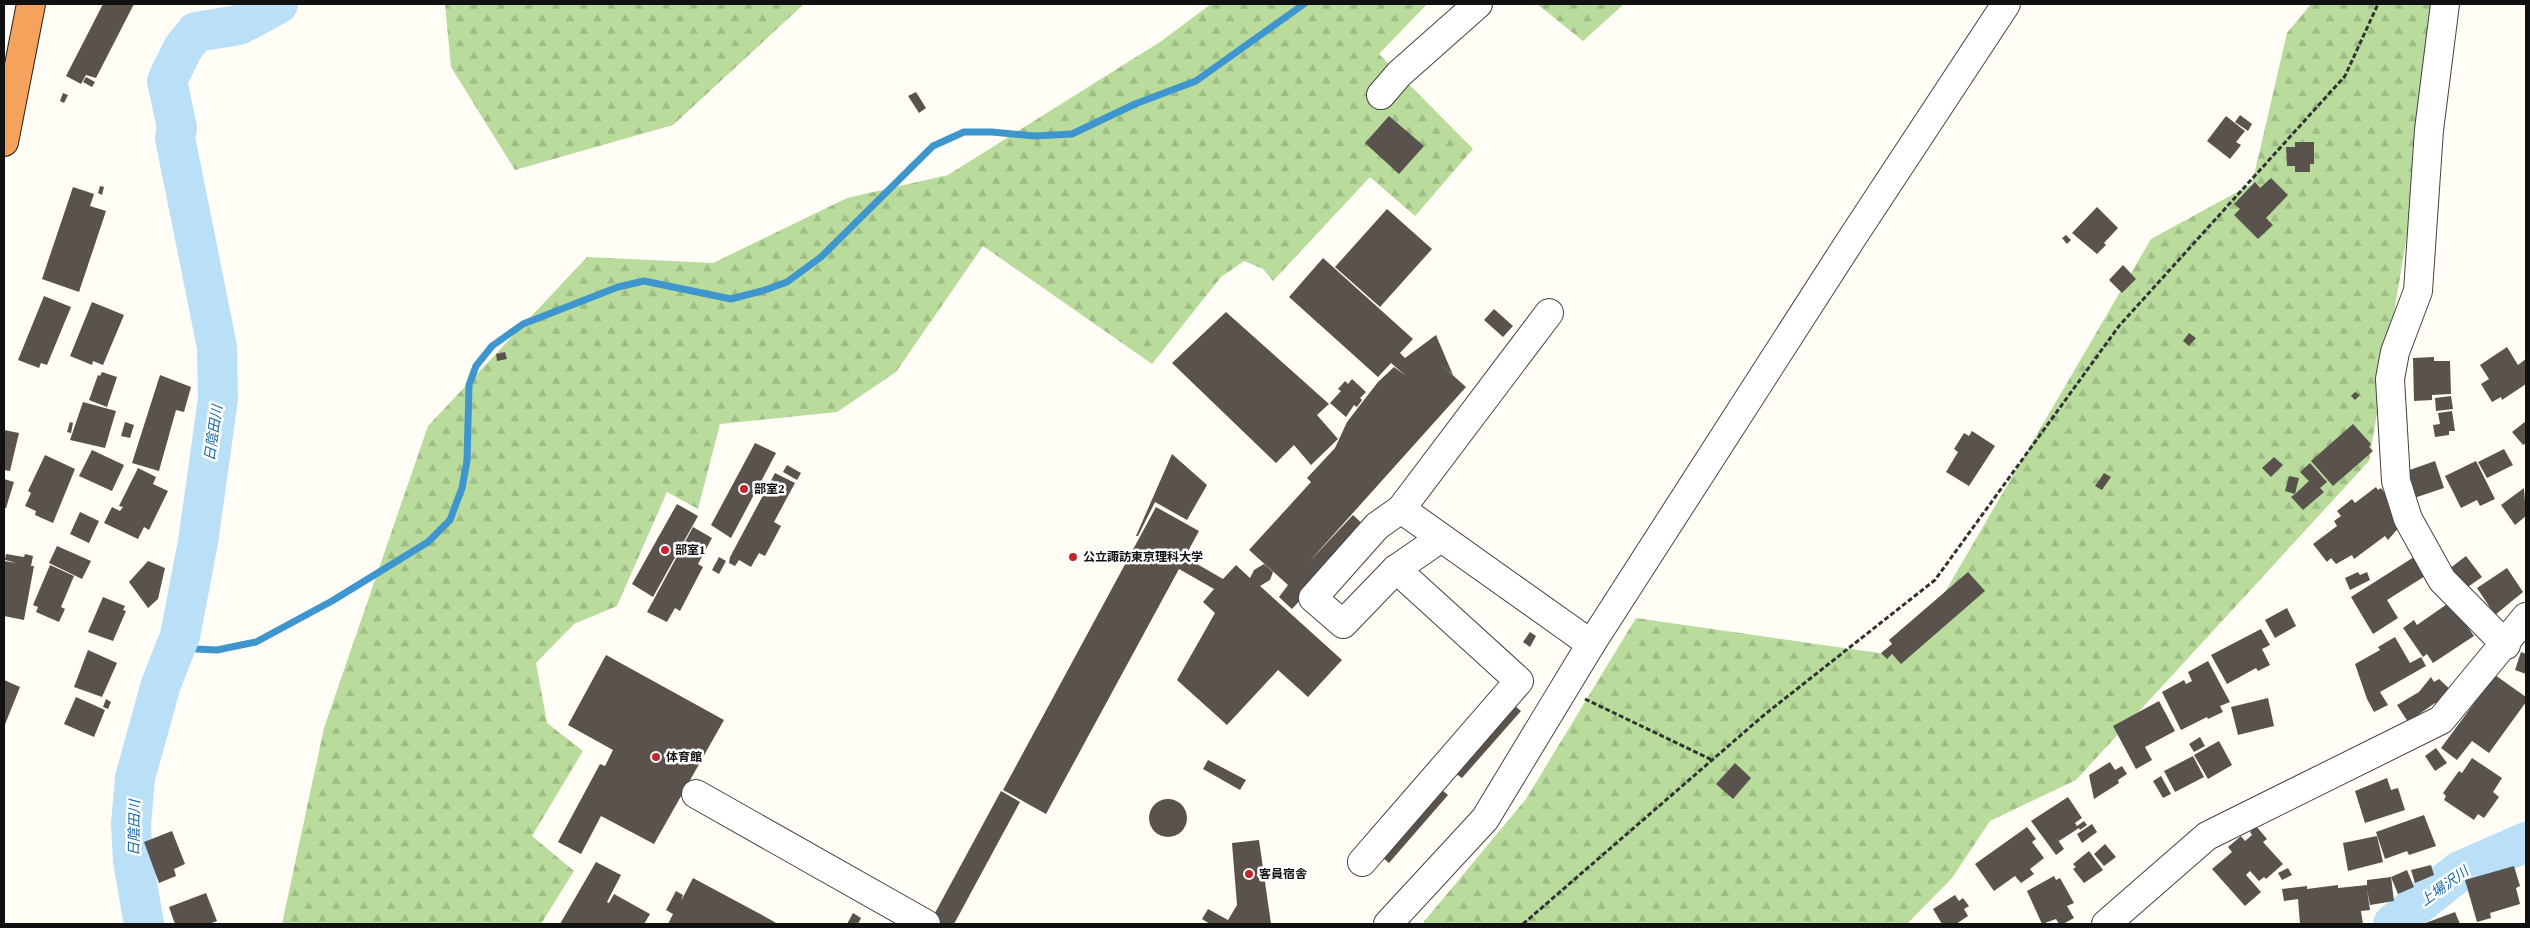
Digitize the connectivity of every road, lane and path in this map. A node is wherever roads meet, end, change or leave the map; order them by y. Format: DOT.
graph roads {
  1 [pos="31,4"];
  2 [pos="1478,4"];
  3 [pos="2006,4"];
  4 [pos="2378,4"];
  5 [pos="2445,4"];
  6 [pos="1382,95"];
  7 [pos="4,142"];
  8 [pos="1550,313"];
  9 [pos="1401,509"];
  10 [pos="1441,538"];
  11 [pos="1396,569"];
  12 [pos="2526,617"];
  13 [pos="1591,644"];
  14 [pos="2506,645"];
  15 [pos="1564,689"];
  16 [pos="1712,760"];
  17 [pos="696,794"];
  18 [pos="1362,862"];
  19 [pos="926,924"];
  20 [pos="1388,924"];
  21 [pos="1523,924"];
  22 [pos="2106,924"];
  1 -- 7 [label="highway"];
  2 -- 6 [label="street"];
  3 -- 13 [label="street"];
  4 -- 16 [label="path"];
  5 -- 14 [label="street"];
  8 -- 9 [label="street"];
  9 -- 10 [label="street"];
  9 -- 11 [label="street"];
  10 -- 11 [label="street"];
  10 -- 13 [label="street"];
  11 -- 18 [label="street"];
  12 -- 14 [label="street"];
  13 -- 15 [label="street"];
  14 -- 22 [label="street"];
  15 -- 16 [label="path"];
  15 -- 20 [label="street"];
  16 -- 21 [label="path"];
  17 -- 19 [label="street"];
}
